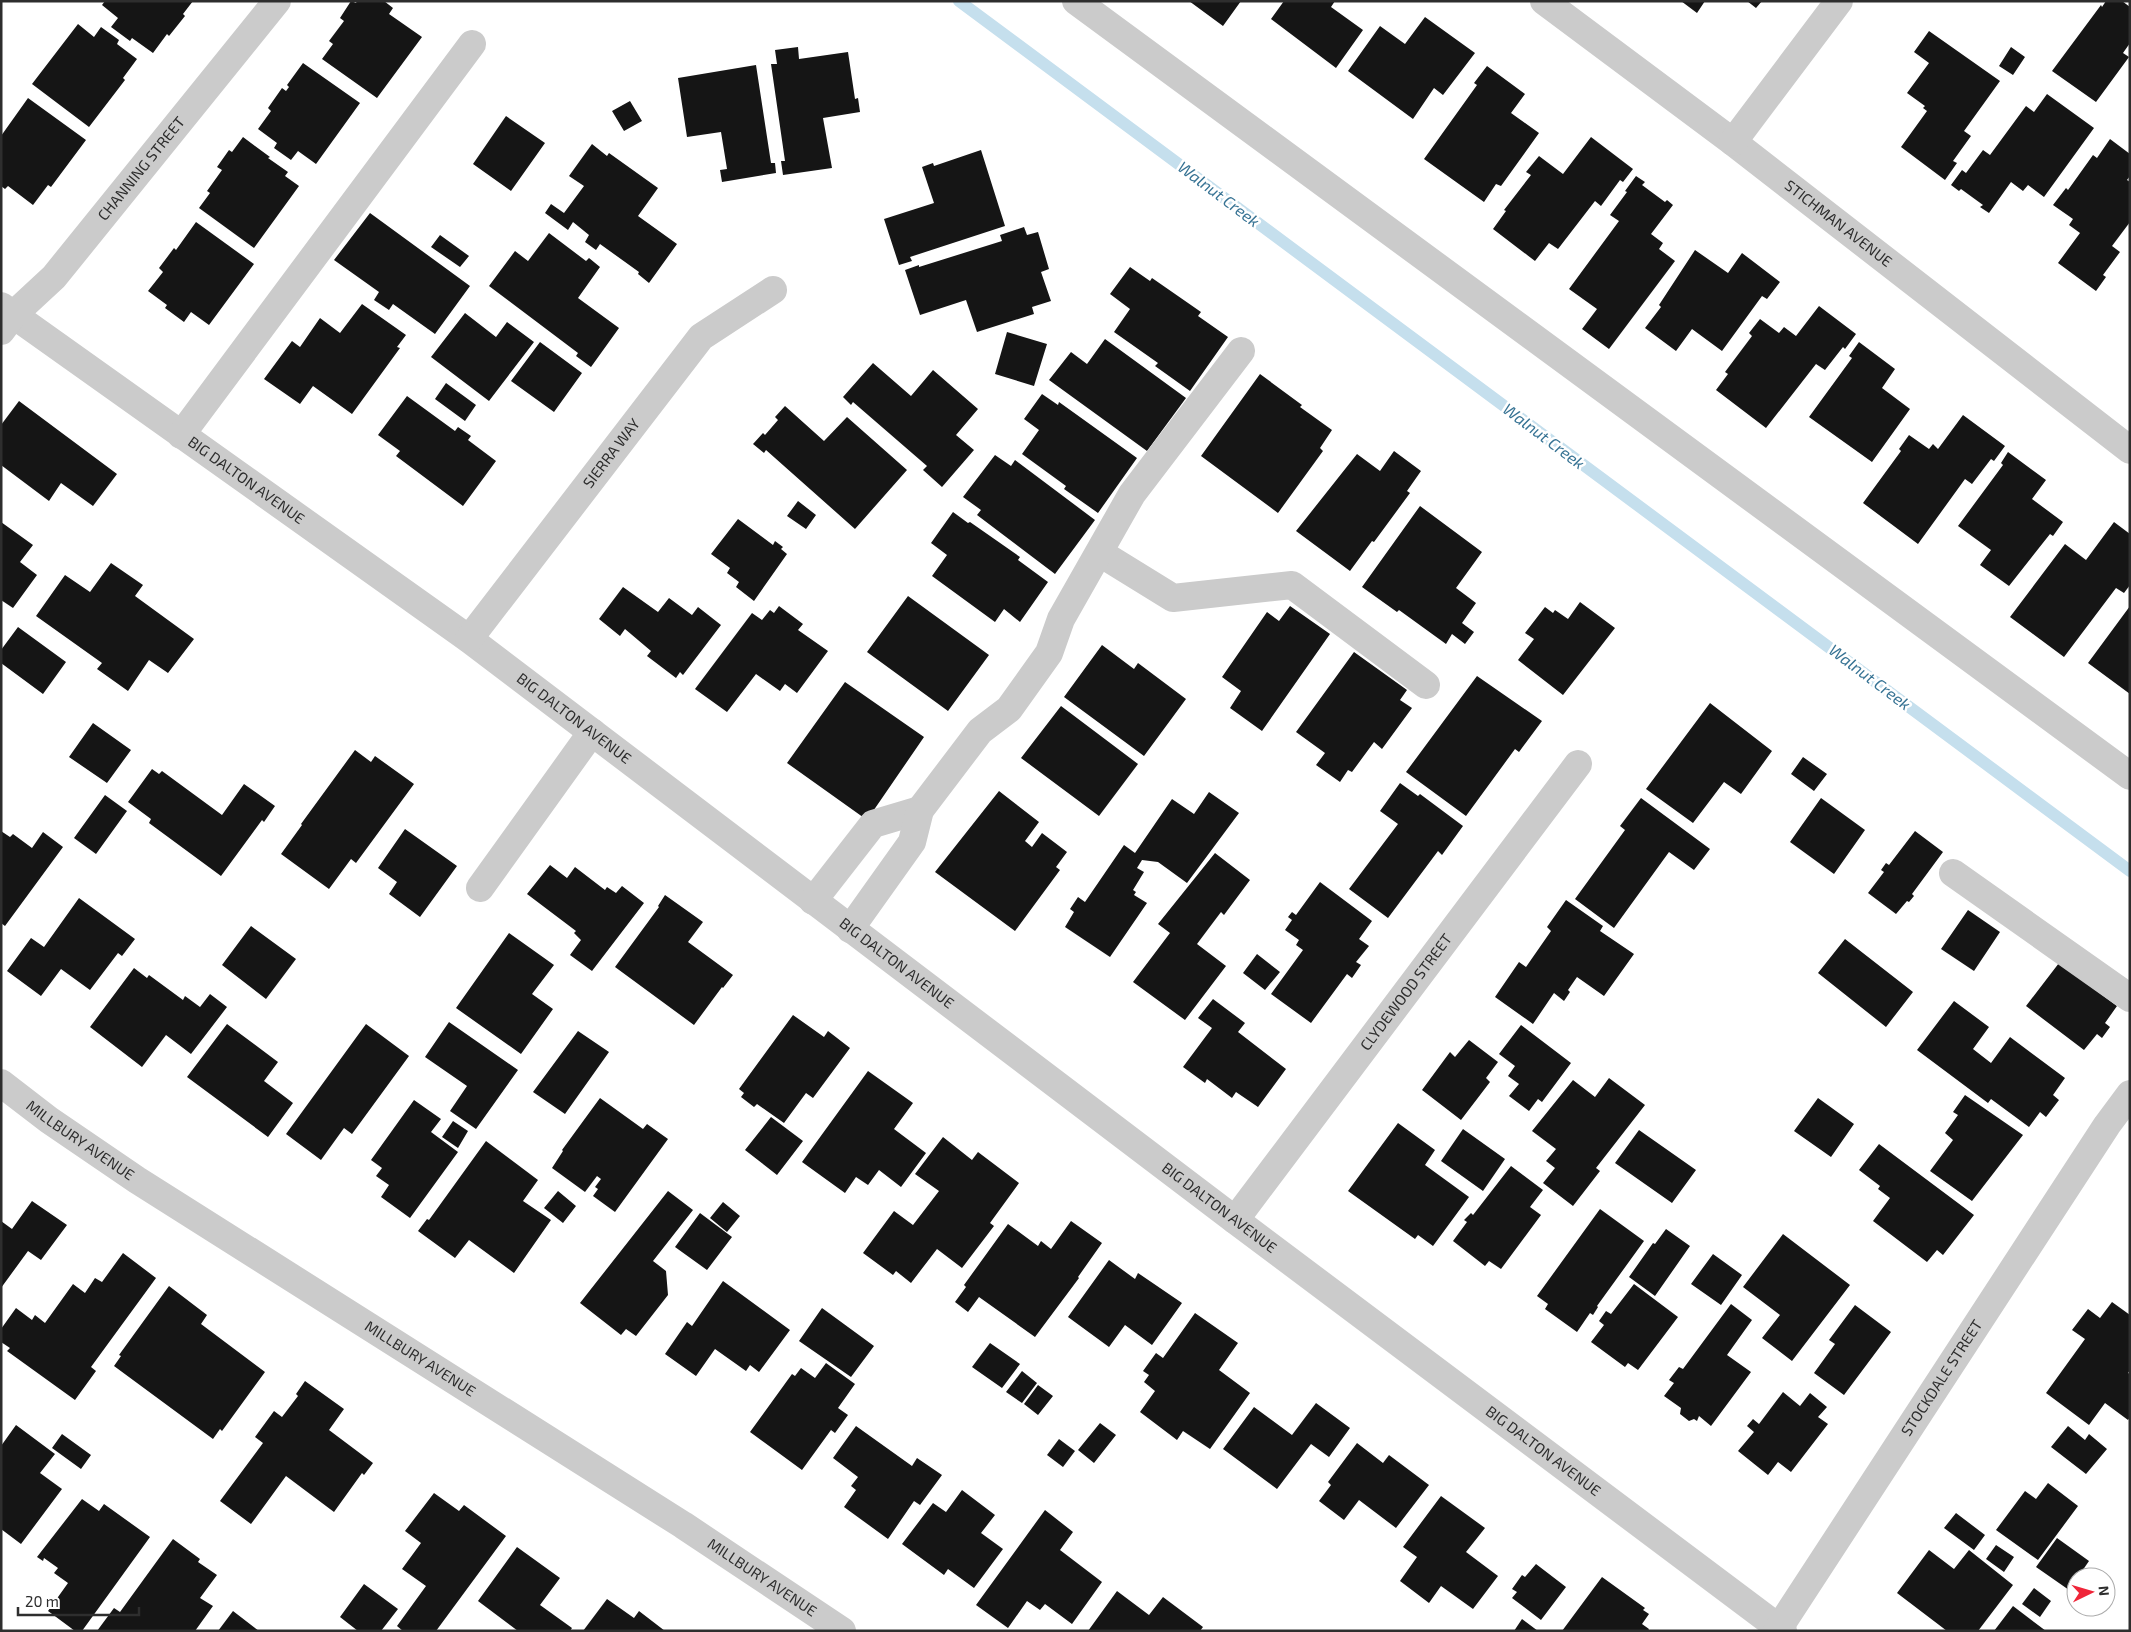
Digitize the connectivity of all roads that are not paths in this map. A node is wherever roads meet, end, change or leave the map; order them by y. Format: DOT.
graph roads {
  1 [pos="277,1"];
  2 [pos="1076,1"];
  3 [pos="1544,1"];
  4 [pos="1839,1"];
  5 [pos="472,44"];
  6 [pos="1733,142"];
  7 [pos="773,290"];
  8 [pos="5,317"];
  9 [pos="1241,351"];
  10 [pos="181,435"];
  11 [pos="2130,450"];
  12 [pos="1100,552"];
  13 [pos="469,639"];
  14 [pos="1426,685"];
  15 [pos="592,732"];
  16 [pos="1578,764"];
  17 [pos="2130,776"];
  18 [pos="920,810"];
  19 [pos="1953,873"];
  20 [pos="480,888"];
  21 [pos="813,901"];
  22 [pos="850,928"];
  23 [pos="2130,998"];
  24 [pos="1,1083"];
  25 [pos="2130,1094"];
  26 [pos="1235,1220"];
  27 [pos="1780,1630"];
  28 [pos="842,1631"];
  1 -- 8 [label="street, CHANNING STREET"];
  2 -- 17 [label="street"];
  3 -- 6 [label="street, STICHMAN AVENUE"];
  4 -- 6 [label="street"];
  5 -- 10 [label="street"];
  6 -- 11 [label="street, STICHMAN AVENUE"];
  7 -- 13 [label="street, SIERRA WAY"];
  8 -- 10 [label="street, BIG DALTON AVENUE"];
  9 -- 12 [label="street"];
  10 -- 13 [label="street, BIG DALTON AVENUE"];
  12 -- 14 [label="street"];
  12 -- 18 [label="street"];
  13 -- 15 [label="street, BIG DALTON AVENUE"];
  15 -- 20 [label="street"];
  15 -- 21 [label="street, BIG DALTON AVENUE"];
  16 -- 26 [label="street, CLYDEWOOD STREET"];
  18 -- 21 [label="street"];
  18 -- 22 [label="street"];
  19 -- 23 [label="street"];
  21 -- 22 [label="street, BIG DALTON AVENUE"];
  22 -- 26 [label="street, BIG DALTON AVENUE"];
  24 -- 28 [label="street, MILLBURY AVENUE"];
  25 -- 27 [label="street, STOCKDALE STREET"];
  26 -- 27 [label="street, BIG DALTON AVENUE"];
}
